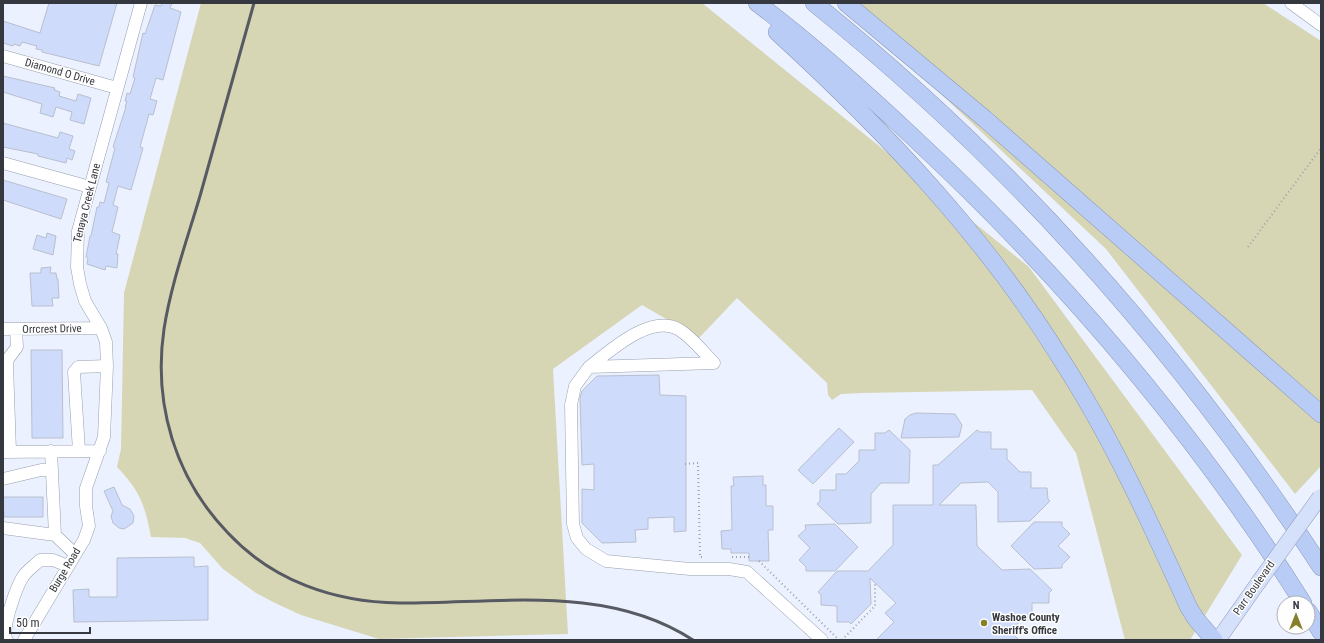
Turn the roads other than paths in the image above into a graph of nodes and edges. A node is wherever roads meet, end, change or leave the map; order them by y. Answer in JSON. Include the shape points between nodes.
{"nodes":[{"id":1,"x":141,"y":3,"type":"edge"},
{"id":2,"x":749,"y":3,"type":"edge"},
{"id":3,"x":757,"y":3,"type":"edge"},
{"id":4,"x":814,"y":3,"type":"edge"},
{"id":5,"x":846,"y":3,"type":"edge"},
{"id":6,"x":1291,"y":3,"type":"edge"},
{"id":7,"x":1321,"y":25,"type":"edge"},
{"id":8,"x":3,"y":56,"type":"edge"},
{"id":9,"x":117,"y":88,"type":"junction"},
{"id":10,"x":3,"y":163,"type":"edge"},
{"id":11,"x":90,"y":187,"type":"junction"},
{"id":12,"x":101,"y":328,"type":"junction"},
{"id":13,"x":3,"y":329,"type":"edge"},
{"id":14,"x":16,"y":329,"type":"junction"},
{"id":15,"x":107,"y":366,"type":"junction"},
{"id":16,"x":589,"y":367,"type":"junction"},
{"id":17,"x":1321,"y":414,"type":"edge"},
{"id":18,"x":51,"y":451,"type":"junction"},
{"id":19,"x":79,"y":451,"type":"junction"},
{"id":20,"x":100,"y":451,"type":"junction"},
{"id":21,"x":6,"y":452,"type":"edge"},
{"id":22,"x":52,"y":470,"type":"junction"},
{"id":23,"x":3,"y":479,"type":"edge"},
{"id":24,"x":1321,"y":497,"type":"edge"},
{"id":25,"x":88,"y":518,"type":"joint"},
{"id":26,"x":3,"y":528,"type":"edge"},
{"id":27,"x":55,"y":535,"type":"junction"},
{"id":28,"x":75,"y":554,"type":"junction"},
{"id":29,"x":68,"y":566,"type":"junction"},
{"id":30,"x":1321,"y":567,"type":"edge"},
{"id":31,"x":1298,"y":595,"type":"edge"},
{"id":32,"x":7,"y":640,"type":"edge"},
{"id":33,"x":24,"y":640,"type":"edge"},
{"id":34,"x":822,"y":640,"type":"edge"},
{"id":35,"x":1214,"y":640,"type":"edge"},
{"id":36,"x":1218,"y":640,"type":"edge"}],
"edges":[{"from":1,"to":9,"type":"street","name":"Tenaya Creek Lane"},
{"from":2,"to":35,"type":"highway","via":[[757,15],[818,70],[908,160],[947,203],[1009,284],[1061,358],[1122,463],[1189,608]]},
{"from":3,"to":31,"type":"highway","via":[[865,92],[1012,233],[1085,313],[1192,444]]},
{"from":4,"to":30,"type":"highway","via":[[858,39],[974,144],[1082,256],[1145,328],[1227,432],[1282,507]]},
{"from":5,"to":17,"type":"highway","via":[[985,119]]},
{"from":6,"to":7,"type":"street"},
{"from":8,"to":9,"type":"street","name":"Diamond O Drive"},
{"from":9,"to":11,"type":"street","name":"Tenaya Creek Lane"},
{"from":10,"to":11,"type":"street"},
{"from":11,"to":12,"type":"street","name":"Tenaya Creek Lane","via":[[78,231],[77,267],[85,301]]},
{"from":12,"to":14,"type":"street","name":"Orrcrest Drive"},
{"from":12,"to":15,"type":"street","name":"Tenaya Creek Lane","via":[[106,342]]},
{"from":13,"to":14,"type":"street","name":"Orrcrest Drive"},
{"from":14,"to":21,"type":"street","via":[[17,347],[7,364]]},
{"from":15,"to":19,"type":"street","via":[[78,367],[74,372]]},
{"from":15,"to":20,"type":"street","name":"Tenaya Creek Lane","via":[[104,437]]},
{"from":16,"to":16,"type":"street","via":[[615,366],[714,362],[677,329],[664,326],[651,327],[626,339]]},
{"from":16,"to":34,"type":"street","via":[[575,386],[571,405],[573,524],[577,538],[586,549],[606,561],[747,572]]},
{"from":18,"to":19,"type":"street"},
{"from":18,"to":21,"type":"street"},
{"from":18,"to":22,"type":"street"},
{"from":19,"to":20,"type":"street"},
{"from":20,"to":25,"type":"street","name":"Tenaya Creek Lane","via":[[86,488]]},
{"from":22,"to":23,"type":"street"},
{"from":22,"to":27,"type":"street"},
{"from":24,"to":36,"type":"main road","name":"Parr Boulevard","bridge":true},
{"from":25,"to":28,"type":"street","name":"Burge Road","via":[[84,540]]},
{"from":26,"to":27,"type":"street"},
{"from":27,"to":28,"type":"street"},
{"from":28,"to":29,"type":"street","name":"Burge Road"},
{"from":29,"to":32,"type":"street","via":[[53,560],[40,560],[24,575],[14,594],[5,634]]},
{"from":29,"to":33,"type":"street","name":"Burge Road"}]}
